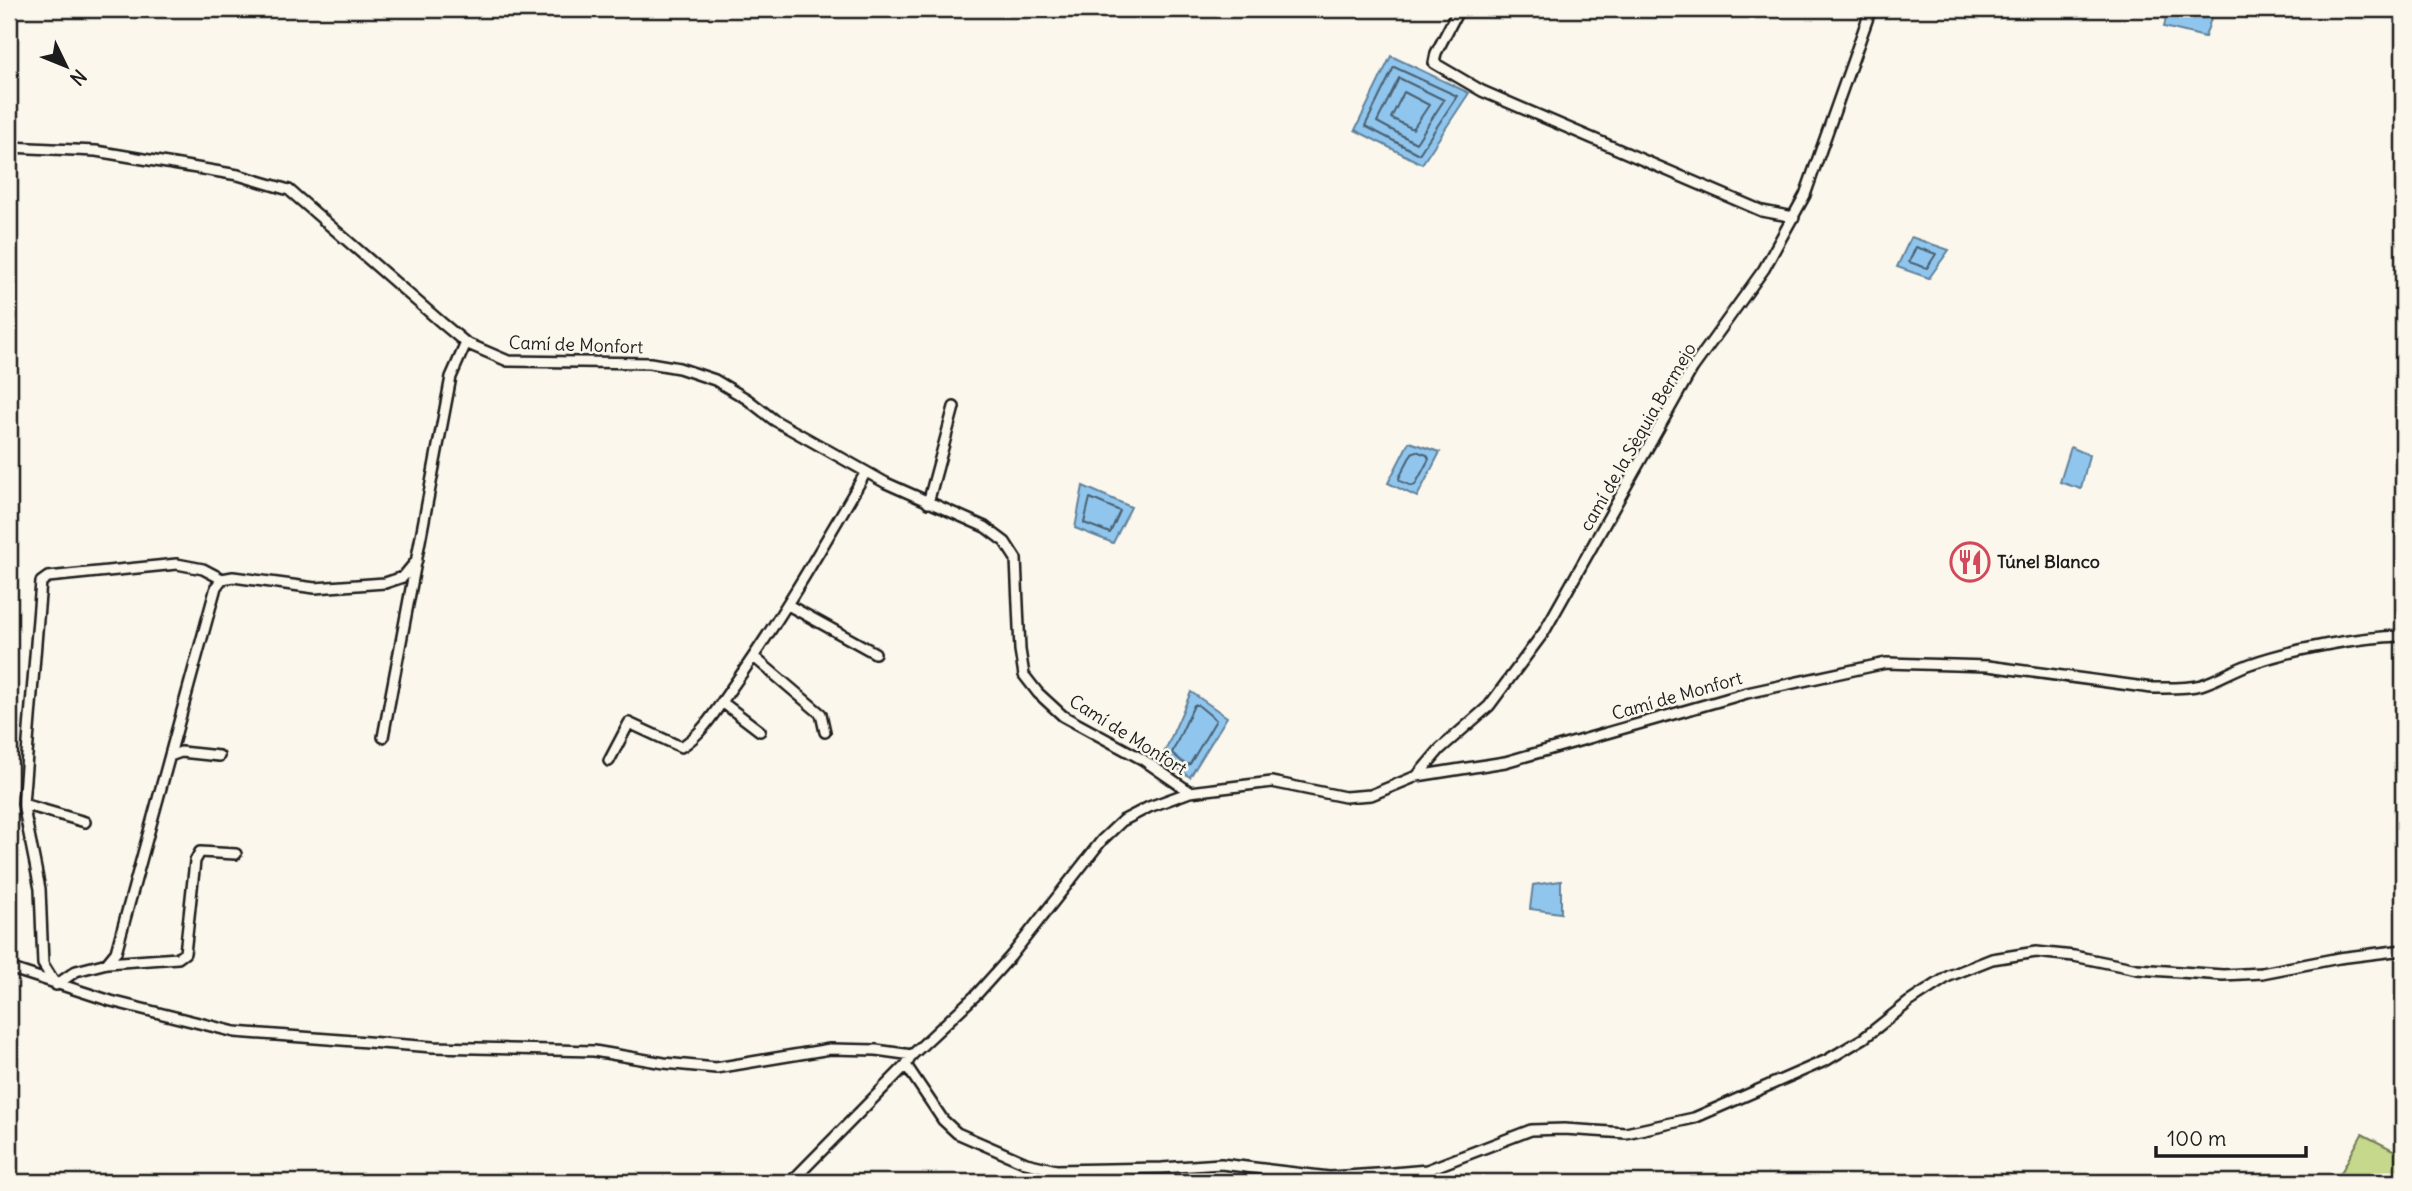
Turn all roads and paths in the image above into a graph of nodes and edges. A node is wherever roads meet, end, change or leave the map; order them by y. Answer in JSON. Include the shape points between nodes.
{"nodes":[{"id":1,"x":1459,"y":9,"type":"edge"},
{"id":2,"x":1871,"y":9,"type":"edge"},
{"id":3,"x":9,"y":147,"type":"edge"},
{"id":4,"x":1794,"y":217,"type":"junction"},
{"id":5,"x":466,"y":342,"type":"junction"},
{"id":6,"x":954,"y":407,"type":"dead end"},
{"id":7,"x":866,"y":472,"type":"junction"},
{"id":8,"x":928,"y":503,"type":"junction"},
{"id":9,"x":417,"y":560,"type":"junction"},
{"id":10,"x":222,"y":579,"type":"junction"},
{"id":11,"x":788,"y":605,"type":"junction"},
{"id":12,"x":2403,"y":636,"type":"edge"},
{"id":13,"x":875,"y":653,"type":"dead end"},
{"id":14,"x":754,"y":657,"type":"junction"},
{"id":15,"x":722,"y":702,"type":"junction"},
{"id":16,"x":760,"y":731,"type":"dead end"},
{"id":17,"x":825,"y":732,"type":"dead end"},
{"id":18,"x":383,"y":737,"type":"dead end"},
{"id":19,"x":170,"y":756,"type":"junction"},
{"id":20,"x":219,"y":756,"type":"dead end"},
{"id":21,"x":609,"y":761,"type":"dead end"},
{"id":22,"x":1418,"y":776,"type":"junction"},
{"id":23,"x":1190,"y":792,"type":"junction"},
{"id":24,"x":23,"y":804,"type":"junction"},
{"id":25,"x":85,"y":822,"type":"dead end"},
{"id":26,"x":236,"y":854,"type":"dead end"},
{"id":27,"x":2403,"y":950,"type":"edge"},
{"id":28,"x":107,"y":963,"type":"junction"},
{"id":29,"x":9,"y":968,"type":"edge"},
{"id":30,"x":56,"y":985,"type":"junction"},
{"id":31,"x":912,"y":1055,"type":"junction"},
{"id":32,"x":906,"y":1065,"type":"junction"},
{"id":33,"x":1427,"y":1170,"type":"junction"},
{"id":34,"x":791,"y":1182,"type":"edge"},
{"id":35,"x":1427,"y":1182,"type":"edge"}],
"edges":[{"from":1,"to":4,"type":"street","via":[[1434,63],[1482,91],[1698,184],[1762,211]]},
{"from":2,"to":4,"type":"street","name":"camí de la Sèquia Bermejo"},
{"from":3,"to":5,"type":"street","name":"Camí de Monfort","via":[[96,151],[238,174],[289,190]]},
{"from":4,"to":22,"type":"street","name":"camí de la Sèquia Bermejo","via":[[1764,269],[1692,369],[1544,632],[1489,706],[1440,749]]},
{"from":5,"to":7,"type":"street","name":"Camí de Monfort","via":[[508,361],[620,361],[679,368],[715,380]]},
{"from":5,"to":9,"type":"street","via":[[451,377]]},
{"from":6,"to":8,"type":"street"},
{"from":7,"to":8,"type":"street","name":"Camí de Monfort"},
{"from":7,"to":11,"type":"street"},
{"from":8,"to":23,"type":"street","name":"Camí de Monfort","via":[[985,527],[1005,542],[1016,559],[1024,675],[1038,693],[1063,716],[1142,759]]},
{"from":9,"to":10,"type":"street","via":[[403,577],[385,583],[316,588]]},
{"from":9,"to":18,"type":"street"},
{"from":10,"to":19,"type":"street","via":[[216,587]]},
{"from":10,"to":24,"type":"street","via":[[177,564],[48,577],[41,582]]},
{"from":11,"to":13,"type":"street"},
{"from":11,"to":14,"type":"street"},
{"from":12,"to":22,"type":"street","name":"Camí de Monfort","via":[[2271,657],[2202,685],[2179,688],[1988,666],[1886,663],[1734,696],[1504,762]]},
{"from":14,"to":15,"type":"street"},
{"from":14,"to":17,"type":"street","via":[[821,713]]},
{"from":15,"to":16,"type":"street"},
{"from":15,"to":21,"type":"street","via":[[681,747],[629,723]]},
{"from":19,"to":20,"type":"street","via":[[181,752]]},
{"from":19,"to":28,"type":"street","via":[[116,952]]},
{"from":22,"to":23,"type":"street","name":"Camí de Monfort","via":[[1371,794],[1345,797],[1272,782]]},
{"from":23,"to":31,"type":"street","via":[[1122,821],[977,994]]},
{"from":24,"to":25,"type":"street"},
{"from":24,"to":30,"type":"street","via":[[40,889],[43,964]]},
{"from":26,"to":28,"type":"street","via":[[200,852],[195,861],[185,953],[178,958]]},
{"from":27,"to":33,"type":"street","via":[[2223,975],[2137,969],[2036,952],[1992,958],[1949,976],[1827,1060],[1694,1118],[1626,1133],[1531,1130]]},
{"from":28,"to":30,"type":"street","via":[[76,971]]},
{"from":29,"to":30,"type":"street"},
{"from":30,"to":31,"type":"street","via":[[187,1021],[265,1035],[433,1047],[594,1051],[716,1068],[830,1049]]},
{"from":31,"to":32,"type":"street"},
{"from":32,"to":33,"type":"street","via":[[943,1121],[957,1133],[1026,1163],[1056,1170],[1221,1164],[1329,1177]]},
{"from":32,"to":34,"type":"street"},
{"from":33,"to":35,"type":"street"}]}
